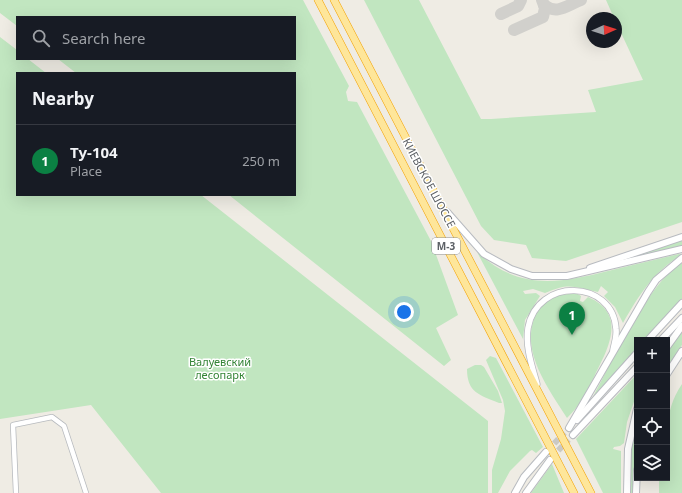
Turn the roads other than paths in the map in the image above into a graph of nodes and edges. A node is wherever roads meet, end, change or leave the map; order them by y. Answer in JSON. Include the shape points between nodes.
{"nodes":[{"id":1,"x":318,"y":0,"type":"edge"},
{"id":2,"x":334,"y":0,"type":"edge"},
{"id":3,"x":439,"y":202,"type":"junction"},
{"id":4,"x":682,"y":237,"type":"edge"},
{"id":5,"x":682,"y":249,"type":"edge"},
{"id":6,"x":682,"y":258,"type":"edge"},
{"id":7,"x":568,"y":276,"type":"junction"},
{"id":8,"x":682,"y":303,"type":"edge"},
{"id":9,"x":682,"y":318,"type":"edge"},
{"id":10,"x":682,"y":326,"type":"edge"},
{"id":11,"x":651,"y":337,"type":"edge"},
{"id":12,"x":664,"y":337,"type":"edge"},
{"id":13,"x":670,"y":343,"type":"edge"},
{"id":14,"x":682,"y":351,"type":"edge"},
{"id":15,"x":612,"y":354,"type":"junction"},
{"id":16,"x":634,"y":356,"type":"edge"},
{"id":17,"x":634,"y":370,"type":"edge"},
{"id":18,"x":668,"y":373,"type":"edge"},
{"id":19,"x":538,"y":390,"type":"junction"},
{"id":20,"x":634,"y":422,"type":"edge"},
{"id":21,"x":573,"y":435,"type":"tunnel mouth"},
{"id":22,"x":546,"y":452,"type":"tunnel mouth"},
{"id":23,"x":550,"y":460,"type":"tunnel mouth"},
{"id":24,"x":637,"y":481,"type":"edge"},
{"id":25,"x":16,"y":493,"type":"edge"},
{"id":26,"x":86,"y":493,"type":"edge"},
{"id":27,"x":515,"y":493,"type":"edge"},
{"id":28,"x":526,"y":493,"type":"edge"},
{"id":29,"x":574,"y":493,"type":"edge"},
{"id":30,"x":591,"y":493,"type":"edge"},
{"id":31,"x":627,"y":493,"type":"edge"},
{"id":32,"x":636,"y":493,"type":"edge"}],
"edges":[{"from":1,"to":29,"type":"highway","name":"КИЕВСКОЕ ШОССЕ","number":"М-3"},
{"from":2,"to":3,"type":"highway","name":"КИЕВСКОЕ ШОССЕ","number":"М-3"},
{"from":3,"to":7,"type":"main road","via":[[478,248],[497,262],[532,276]]},
{"from":3,"to":19,"type":"highway","name":"КИЕВСКОЕ ШОССЕ","number":"М-3"},
{"from":4,"to":7,"type":"main road"},
{"from":5,"to":7,"type":"main road"},
{"from":6,"to":15,"type":"main road","via":[[656,280]]},
{"from":8,"to":11,"type":"main road"},
{"from":9,"to":12,"type":"main road"},
{"from":10,"to":13,"type":"main road"},
{"from":14,"to":18,"type":"main road"},
{"from":15,"to":16,"type":"main road","via":[[570,428]]},
{"from":15,"to":19,"type":"street","via":[[616,325],[603,302],[593,295],[580,291],[553,294],[536,308],[528,327],[528,348]]},
{"from":17,"to":21,"type":"main road"},
{"from":19,"to":30,"type":"highway","name":"КИЕВСКОЕ ШОССЕ","number":"М-3"},
{"from":20,"to":31,"type":"main road","via":[[628,449]]},
{"from":22,"to":27,"type":"main road","via":[[524,477]]},
{"from":23,"to":28,"type":"main road"},
{"from":24,"to":32,"type":"main road"},
{"from":25,"to":26,"type":"street","via":[[13,425],[52,417],[64,426]]}]}
